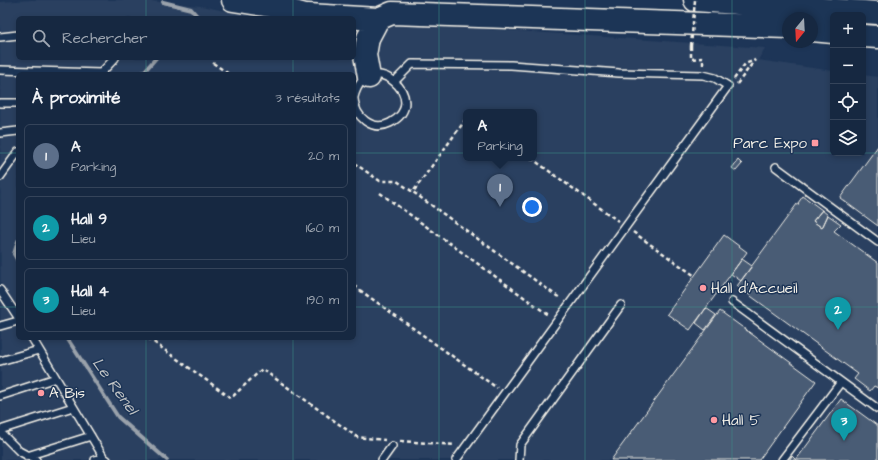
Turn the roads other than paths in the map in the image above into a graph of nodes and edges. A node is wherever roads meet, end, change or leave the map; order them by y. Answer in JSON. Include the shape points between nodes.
{"nodes":[{"id":1,"x":233,"y":0,"type":"edge"},
{"id":2,"x":420,"y":0,"type":"edge"},
{"id":3,"x":695,"y":0,"type":"edge"},
{"id":4,"x":878,"y":10,"type":"edge"},
{"id":5,"x":878,"y":13,"type":"edge"},
{"id":6,"x":312,"y":16,"type":"edge"},
{"id":7,"x":356,"y":18,"type":"edge"},
{"id":8,"x":818,"y":18,"type":"edge"},
{"id":9,"x":378,"y":19,"type":"junction"},
{"id":10,"x":818,"y":19,"type":"edge"},
{"id":11,"x":782,"y":22,"type":"edge"},
{"id":12,"x":782,"y":22,"type":"edge"},
{"id":13,"x":782,"y":22,"type":"edge"},
{"id":14,"x":818,"y":30,"type":"edge"},
{"id":15,"x":830,"y":31,"type":"edge"},
{"id":16,"x":866,"y":32,"type":"edge"},
{"id":17,"x":878,"y":34,"type":"edge"},
{"id":18,"x":16,"y":35,"type":"edge"},
{"id":19,"x":866,"y":36,"type":"edge"},
{"id":20,"x":0,"y":37,"type":"edge"},
{"id":21,"x":878,"y":37,"type":"edge"},
{"id":22,"x":113,"y":60,"type":"edge"},
{"id":23,"x":355,"y":60,"type":"edge"},
{"id":24,"x":0,"y":70,"type":"edge"},
{"id":25,"x":50,"y":72,"type":"edge"},
{"id":26,"x":103,"y":72,"type":"edge"},
{"id":27,"x":395,"y":81,"type":"junction"},
{"id":28,"x":360,"y":88,"type":"edge"},
{"id":29,"x":0,"y":103,"type":"edge"},
{"id":30,"x":16,"y":103,"type":"edge"},
{"id":31,"x":16,"y":131,"type":"edge"},
{"id":32,"x":0,"y":133,"type":"edge"},
{"id":33,"x":16,"y":154,"type":"edge"},
{"id":34,"x":776,"y":167,"type":"dead end"},
{"id":35,"x":4,"y":168,"type":"edge"},
{"id":36,"x":0,"y":177,"type":"edge"},
{"id":37,"x":878,"y":242,"type":"edge"},
{"id":38,"x":1,"y":292,"type":"edge"},
{"id":39,"x":732,"y":302,"type":"dead end"},
{"id":40,"x":621,"y":305,"type":"dead end"},
{"id":41,"x":16,"y":314,"type":"edge"},
{"id":42,"x":16,"y":322,"type":"edge"},
{"id":43,"x":0,"y":326,"type":"edge"},
{"id":44,"x":33,"y":340,"type":"edge"},
{"id":45,"x":39,"y":350,"type":"junction"},
{"id":46,"x":0,"y":361,"type":"edge"},
{"id":47,"x":56,"y":378,"type":"junction"},
{"id":48,"x":841,"y":382,"type":"junction"},
{"id":49,"x":0,"y":396,"type":"edge"},
{"id":50,"x":73,"y":407,"type":"junction"},
{"id":51,"x":878,"y":409,"type":"edge"},
{"id":52,"x":0,"y":431,"type":"edge"},
{"id":53,"x":91,"y":436,"type":"junction"},
{"id":54,"x":391,"y":442,"type":"road end"},
{"id":55,"x":27,"y":456,"type":"junction"},
{"id":56,"x":105,"y":459,"type":"edge"},
{"id":57,"x":36,"y":460,"type":"edge"},
{"id":58,"x":96,"y":460,"type":"edge"},
{"id":59,"x":382,"y":460,"type":"edge"},
{"id":60,"x":456,"y":460,"type":"edge"},
{"id":61,"x":519,"y":460,"type":"edge"},
{"id":62,"x":782,"y":460,"type":"edge"}],
"edges":[{"from":1,"to":6,"type":"highway","via":[[270,5]]},
{"from":2,"to":11,"type":"highway"},
{"from":3,"to":12,"type":"highway"},
{"from":4,"to":8,"type":"highway"},
{"from":5,"to":10,"type":"highway"},
{"from":7,"to":9,"type":"highway"},
{"from":9,"to":13,"type":"highway","via":[[392,13]]},
{"from":9,"to":28,"type":"highway","via":[[368,38]]},
{"from":14,"to":15,"type":"highway"},
{"from":16,"to":17,"type":"highway"},
{"from":18,"to":20,"type":"lane"},
{"from":19,"to":21,"type":"highway"},
{"from":22,"to":26,"type":"lane"},
{"from":23,"to":28,"type":"highway"},
{"from":24,"to":25,"type":"lane"},
{"from":27,"to":28,"type":"lane","via":[[383,75]]},
{"from":27,"to":28,"type":"lane","via":[[404,94],[404,101],[399,115],[387,124],[373,125],[366,122],[356,111]]},
{"from":27,"to":60,"type":"lane","via":[[412,64],[473,64],[702,75],[715,78],[731,88]]},
{"from":29,"to":30,"type":"lane"},
{"from":31,"to":32,"type":"lane"},
{"from":33,"to":35,"type":"lane"},
{"from":34,"to":37,"type":"lane"},
{"from":35,"to":36,"type":"lane"},
{"from":38,"to":41,"type":"lane"},
{"from":39,"to":48,"type":"lane"},
{"from":40,"to":61,"type":"lane","via":[[520,444]]},
{"from":42,"to":43,"type":"lane"},
{"from":44,"to":45,"type":"lane"},
{"from":45,"to":46,"type":"lane"},
{"from":45,"to":47,"type":"lane"},
{"from":47,"to":49,"type":"lane"},
{"from":47,"to":50,"type":"lane"},
{"from":48,"to":51,"type":"lane"},
{"from":48,"to":62,"type":"lane"},
{"from":50,"to":52,"type":"lane"},
{"from":50,"to":53,"type":"lane"},
{"from":52,"to":55,"type":"lane"},
{"from":53,"to":55,"type":"lane"},
{"from":53,"to":56,"type":"lane"},
{"from":54,"to":59,"type":"lane"},
{"from":55,"to":57,"type":"lane"},
{"from":56,"to":58,"type":"lane"}]}
